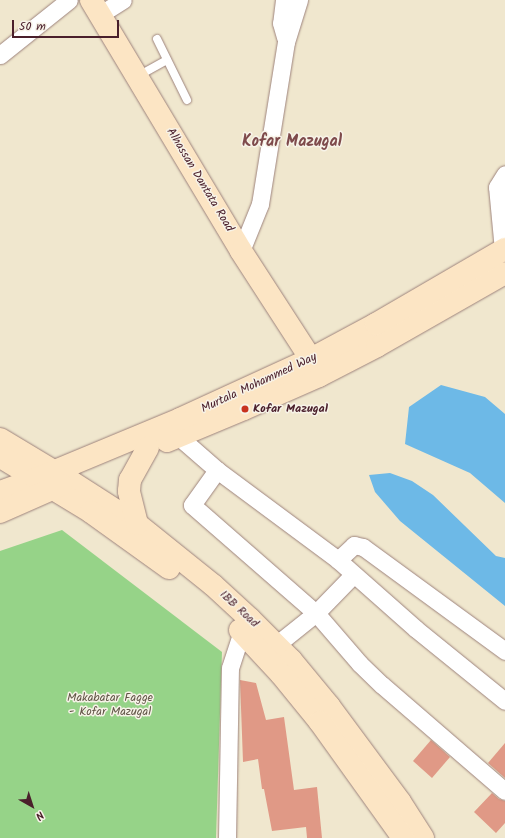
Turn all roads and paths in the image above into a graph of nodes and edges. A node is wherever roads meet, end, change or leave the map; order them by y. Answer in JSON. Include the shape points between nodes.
{"nodes":[{"id":1,"x":69,"y":0,"type":"edge"},
{"id":2,"x":122,"y":0,"type":"edge"},
{"id":3,"x":284,"y":0,"type":"edge"},
{"id":4,"x":299,"y":0,"type":"edge"},
{"id":5,"x":95,"y":7,"type":"edge"},
{"id":6,"x":157,"y":39,"type":"dead end"},
{"id":7,"x":286,"y":42,"type":"junction"},
{"id":8,"x":0,"y":55,"type":"edge"},
{"id":9,"x":167,"y":60,"type":"junction"},
{"id":10,"x":137,"y":76,"type":"junction"},
{"id":11,"x":187,"y":100,"type":"dead end"},
{"id":12,"x":502,"y":181,"type":"edge"},
{"id":13,"x":504,"y":249,"type":"edge"},
{"id":14,"x":241,"y":251,"type":"junction"},
{"id":15,"x":505,"y":273,"type":"edge"},
{"id":16,"x":315,"y":368,"type":"junction"},
{"id":17,"x":178,"y":436,"type":"junction"},
{"id":18,"x":0,"y":439,"type":"edge"},
{"id":19,"x":148,"y":448,"type":"junction"},
{"id":20,"x":0,"y":456,"type":"edge"},
{"id":21,"x":217,"y":470,"type":"junction"},
{"id":22,"x":53,"y":480,"type":"junction"},
{"id":23,"x":0,"y":492,"type":"edge"},
{"id":24,"x":0,"y":512,"type":"edge"},
{"id":25,"x":137,"y":524,"type":"junction"},
{"id":26,"x":338,"y":560,"type":"junction"},
{"id":27,"x":353,"y":575,"type":"junction"},
{"id":28,"x":316,"y":613,"type":"junction"},
{"id":29,"x":242,"y":631,"type":"junction"},
{"id":30,"x":276,"y":645,"type":"junction"},
{"id":31,"x":505,"y":652,"type":"edge"},
{"id":32,"x":505,"y":701,"type":"edge"},
{"id":33,"x":505,"y":790,"type":"edge"},
{"id":34,"x":228,"y":838,"type":"edge"},
{"id":35,"x":403,"y":838,"type":"edge"},
{"id":36,"x":423,"y":838,"type":"edge"}],
"edges":[{"from":1,"to":8,"type":"street"},
{"from":2,"to":5,"type":"street"},
{"from":3,"to":7,"type":"street","via":[[281,23]]},
{"from":4,"to":7,"type":"street"},
{"from":5,"to":10,"type":"main road","name":"Alhassan Dantata Road"},
{"from":6,"to":9,"type":"lane"},
{"from":7,"to":14,"type":"street","via":[[260,204]]},
{"from":9,"to":10,"type":"lane"},
{"from":9,"to":11,"type":"lane"},
{"from":10,"to":14,"type":"main road","name":"Alhassan Dantata Road"},
{"from":12,"to":13,"type":"street"},
{"from":13,"to":16,"type":"main road","name":"Murtala Mohammed Way","via":[[376,324]]},
{"from":14,"to":16,"type":"main road","name":"Alhassan Dantata Road"},
{"from":15,"to":16,"type":"main road","name":"Murtala Mohammed Way","via":[[384,342]]},
{"from":16,"to":17,"type":"main road","name":"Murtala Mohammed Way"},
{"from":16,"to":22,"type":"main road","name":"Murtala Mohammed Way","via":[[180,419]]},
{"from":17,"to":19,"type":"main road","name":"Murtala Mohammed Way"},
{"from":17,"to":21,"type":"street"},
{"from":18,"to":22,"type":"main road","name":"IBB Road"},
{"from":19,"to":22,"type":"main road","name":"Murtala Mohammed Way"},
{"from":19,"to":25,"type":"main road","via":[[130,480],[129,491]]},
{"from":20,"to":22,"type":"main road","name":"IBB Road"},
{"from":21,"to":26,"type":"street"},
{"from":21,"to":28,"type":"street","via":[[192,505]]},
{"from":22,"to":23,"type":"main road","name":"Murtala Mohammed Way"},
{"from":22,"to":24,"type":"main road","name":"Murtala Mohammed Way"},
{"from":22,"to":25,"type":"main road","name":"IBB Road"},
{"from":22,"to":29,"type":"main road","name":"IBB Road","via":[[91,512],[201,593]]},
{"from":25,"to":30,"type":"main road","name":"IBB Road","via":[[213,585]]},
{"from":26,"to":27,"type":"street"},
{"from":26,"to":31,"type":"street","via":[[354,545],[363,547]]},
{"from":27,"to":28,"type":"street"},
{"from":27,"to":32,"type":"street"},
{"from":28,"to":30,"type":"street"},
{"from":28,"to":33,"type":"street","via":[[360,664],[382,685]]},
{"from":29,"to":34,"type":"street","via":[[230,668]]},
{"from":29,"to":35,"type":"main road","name":"IBB Road","via":[[320,722]]},
{"from":30,"to":36,"type":"main road","name":"IBB Road","via":[[329,706],[400,802]]}]}
